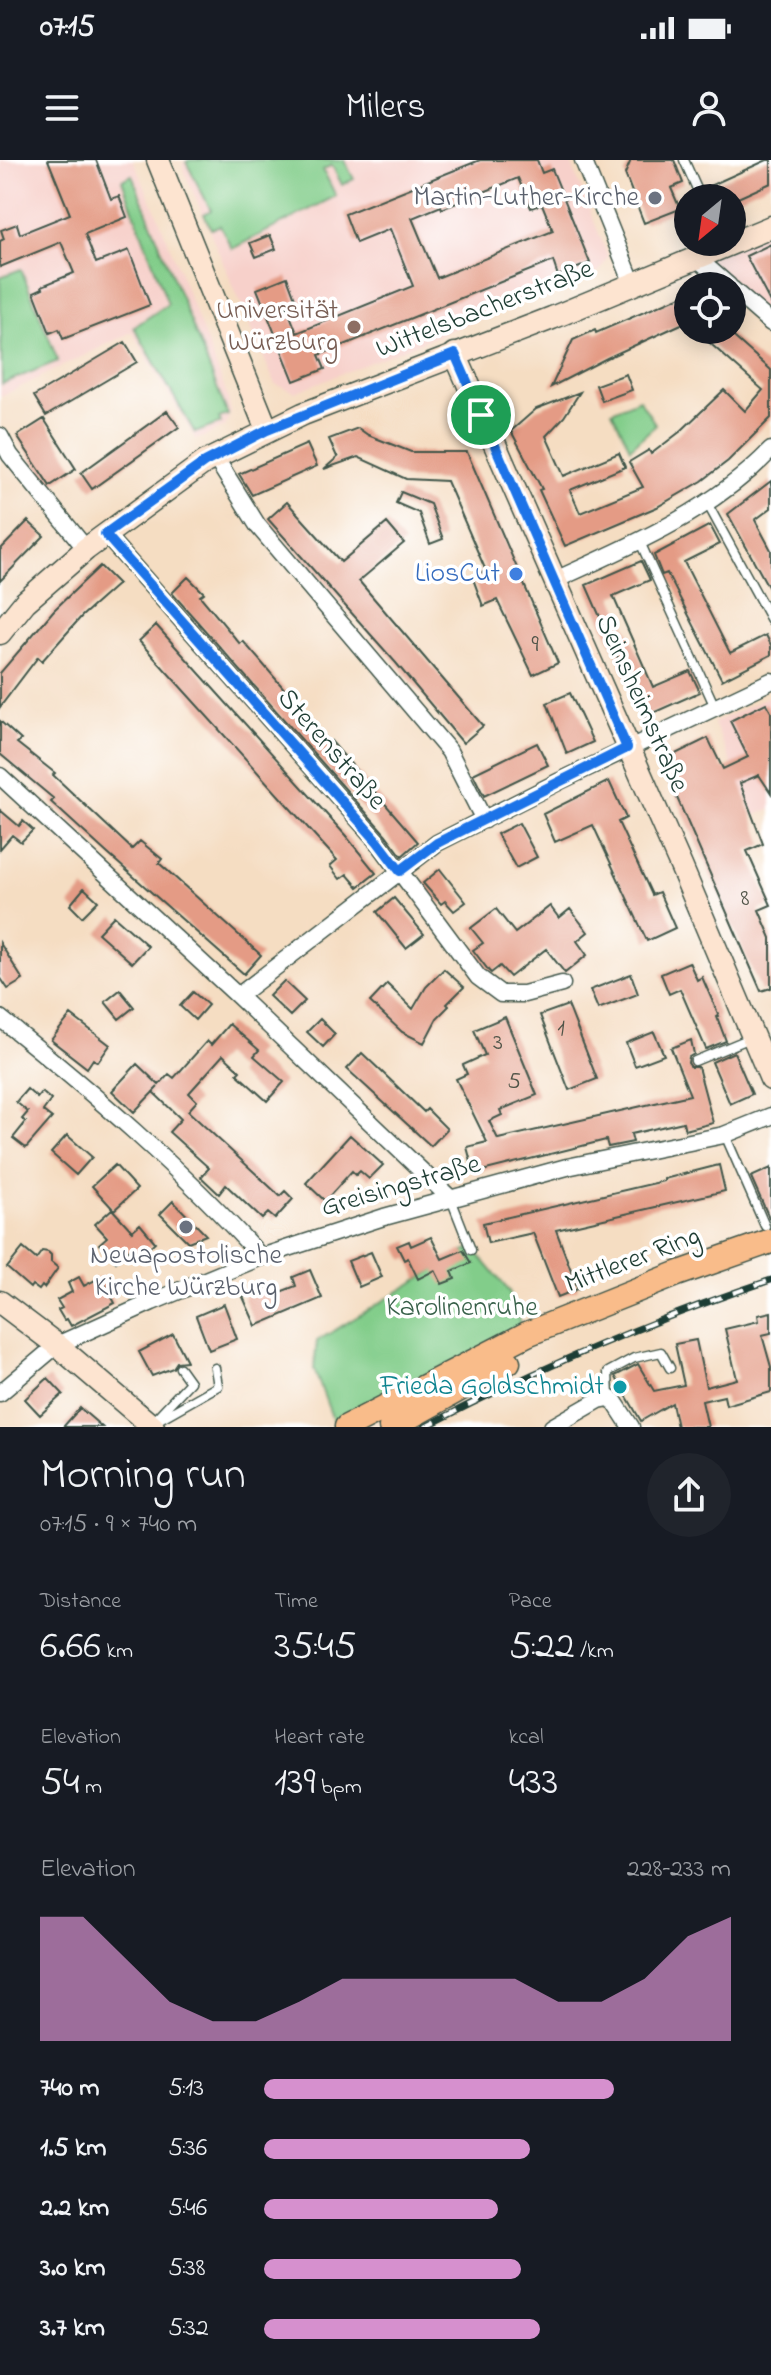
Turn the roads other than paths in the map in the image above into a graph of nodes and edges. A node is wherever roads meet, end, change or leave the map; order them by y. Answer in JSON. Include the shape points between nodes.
{"nodes":[{"id":1,"x":158,"y":160,"type":"edge"},
{"id":2,"x":583,"y":160,"type":"edge"},
{"id":3,"x":684,"y":160,"type":"edge"},
{"id":4,"x":695,"y":184,"type":"edge"},
{"id":5,"x":771,"y":227,"type":"edge"},
{"id":6,"x":746,"y":236,"type":"edge"},
{"id":7,"x":703,"y":256,"type":"edge"},
{"id":8,"x":698,"y":259,"type":"junction"},
{"id":9,"x":713,"y":272,"type":"edge"},
{"id":10,"x":633,"y":284,"type":"junction"},
{"id":11,"x":746,"y":301,"type":"edge"},
{"id":12,"x":771,"y":323,"type":"edge"},
{"id":13,"x":455,"y":354,"type":"junction"},
{"id":14,"x":267,"y":430,"type":"junction"},
{"id":15,"x":0,"y":436,"type":"edge"},
{"id":16,"x":771,"y":450,"type":"edge"},
{"id":17,"x":215,"y":457,"type":"junction"},
{"id":18,"x":5,"y":458,"type":"edge"},
{"id":19,"x":706,"y":503,"type":"junction"},
{"id":20,"x":105,"y":534,"type":"junction"},
{"id":21,"x":640,"y":542,"type":"junction"},
{"id":22,"x":86,"y":549,"type":"junction"},
{"id":23,"x":553,"y":581,"type":"junction"},
{"id":24,"x":771,"y":620,"type":"edge"},
{"id":25,"x":0,"y":633,"type":"edge"},
{"id":26,"x":771,"y":681,"type":"edge"},
{"id":27,"x":715,"y":707,"type":"junction"},
{"id":28,"x":627,"y":748,"type":"junction"},
{"id":29,"x":0,"y":776,"type":"edge"},
{"id":30,"x":484,"y":820,"type":"junction"},
{"id":31,"x":400,"y":871,"type":"junction"},
{"id":32,"x":562,"y":984,"type":"dead end"},
{"id":33,"x":238,"y":996,"type":"junction"},
{"id":34,"x":0,"y":1018,"type":"edge"},
{"id":35,"x":761,"y":1042,"type":"edge"},
{"id":36,"x":695,"y":1061,"type":"dead end"},
{"id":37,"x":771,"y":1079,"type":"edge"},
{"id":38,"x":771,"y":1116,"type":"edge"},
{"id":39,"x":724,"y":1135,"type":"junction"},
{"id":40,"x":451,"y":1199,"type":"junction"},
{"id":41,"x":768,"y":1234,"type":"edge"},
{"id":42,"x":471,"y":1250,"type":"dead end"},
{"id":43,"x":261,"y":1257,"type":"junction"},
{"id":44,"x":771,"y":1257,"type":"edge"},
{"id":45,"x":0,"y":1302,"type":"edge"},
{"id":46,"x":57,"y":1345,"type":"junction"},
{"id":47,"x":180,"y":1368,"type":"dead end"},
{"id":48,"x":215,"y":1368,"type":"dead end"},
{"id":49,"x":670,"y":1368,"type":"dead end"},
{"id":50,"x":0,"y":1393,"type":"edge"},
{"id":51,"x":609,"y":1398,"type":"junction"},
{"id":52,"x":152,"y":1426,"type":"edge"},
{"id":53,"x":347,"y":1427,"type":"edge"},
{"id":54,"x":391,"y":1427,"type":"edge"},
{"id":55,"x":552,"y":1427,"type":"edge"},
{"id":56,"x":631,"y":1427,"type":"edge"}],
"edges":[{"from":1,"to":14,"type":"street"},
{"from":2,"to":10,"type":"street"},
{"from":3,"to":4,"type":"lane"},
{"from":5,"to":6,"type":"street","name":"Wittelsbacherstraße"},
{"from":7,"to":8,"type":"street","name":"Wittelsbacherstraße"},
{"from":8,"to":9,"type":"street"},
{"from":8,"to":10,"type":"street","name":"Wittelsbacherstraße"},
{"from":10,"to":13,"type":"street","name":"Wittelsbacherstraße"},
{"from":11,"to":12,"type":"street"},
{"from":13,"to":14,"type":"street","name":"Wittelsbacherstraße"},
{"from":13,"to":23,"type":"street","name":"Seinsheimstraße"},
{"from":14,"to":17,"type":"street","name":"Wittelsbacherstraße"},
{"from":15,"to":18,"type":"street"},
{"from":16,"to":19,"type":"street","via":[[747,475]]},
{"from":17,"to":20,"type":"street","name":"Wittelsbacherstraße"},
{"from":17,"to":30,"type":"street","via":[[258,526],[449,751]]},
{"from":18,"to":22,"type":"street"},
{"from":19,"to":21,"type":"street"},
{"from":19,"to":24,"type":"lane"},
{"from":20,"to":22,"type":"street","name":"Wittelsbacherstraße"},
{"from":20,"to":31,"type":"street","name":"Sterenstraße"},
{"from":21,"to":23,"type":"street"},
{"from":21,"to":27,"type":"lane"},
{"from":22,"to":25,"type":"street","name":"Wittelsbacherstraße","via":[[25,602]]},
{"from":23,"to":28,"type":"street","name":"Seinsheimstraße"},
{"from":26,"to":27,"type":"street"},
{"from":27,"to":28,"type":"street"},
{"from":28,"to":30,"type":"street"},
{"from":28,"to":35,"type":"street","name":"Seinsheimstraße"},
{"from":29,"to":33,"type":"street"},
{"from":30,"to":31,"type":"street","via":[[437,843]]},
{"from":31,"to":32,"type":"street","name":"Sterenstraße","via":[[478,977],[501,994]]},
{"from":31,"to":33,"type":"street"},
{"from":33,"to":40,"type":"street"},
{"from":34,"to":43,"type":"street","via":[[135,1131]]},
{"from":35,"to":36,"type":"lane"},
{"from":35,"to":37,"type":"street","name":"Seinsheimstraße"},
{"from":38,"to":39,"type":"street","name":"Greisingstraße"},
{"from":39,"to":40,"type":"street","name":"Greisingstraße","via":[[567,1167]]},
{"from":39,"to":41,"type":"lane"},
{"from":40,"to":42,"type":"lane"},
{"from":40,"to":43,"type":"street","name":"Greisingstraße"},
{"from":41,"to":53,"type":"main road","name":"Mittlerer Ring","via":[[527,1334]]},
{"from":43,"to":46,"type":"street","name":"Greisingstraße"},
{"from":44,"to":54,"type":"main road","name":"Mittlerer Ring","via":[[532,1349]]},
{"from":45,"to":46,"type":"street"},
{"from":46,"to":50,"type":"street","name":"Greisingstraße"},
{"from":46,"to":52,"type":"street"},
{"from":47,"to":52,"type":"lane","via":[[190,1382]]},
{"from":48,"to":52,"type":"lane","via":[[218,1386]]},
{"from":49,"to":51,"type":"lane","via":[[661,1352],[634,1358],[608,1372]]},
{"from":51,"to":55,"type":"street"},
{"from":51,"to":56,"type":"street"}]}
